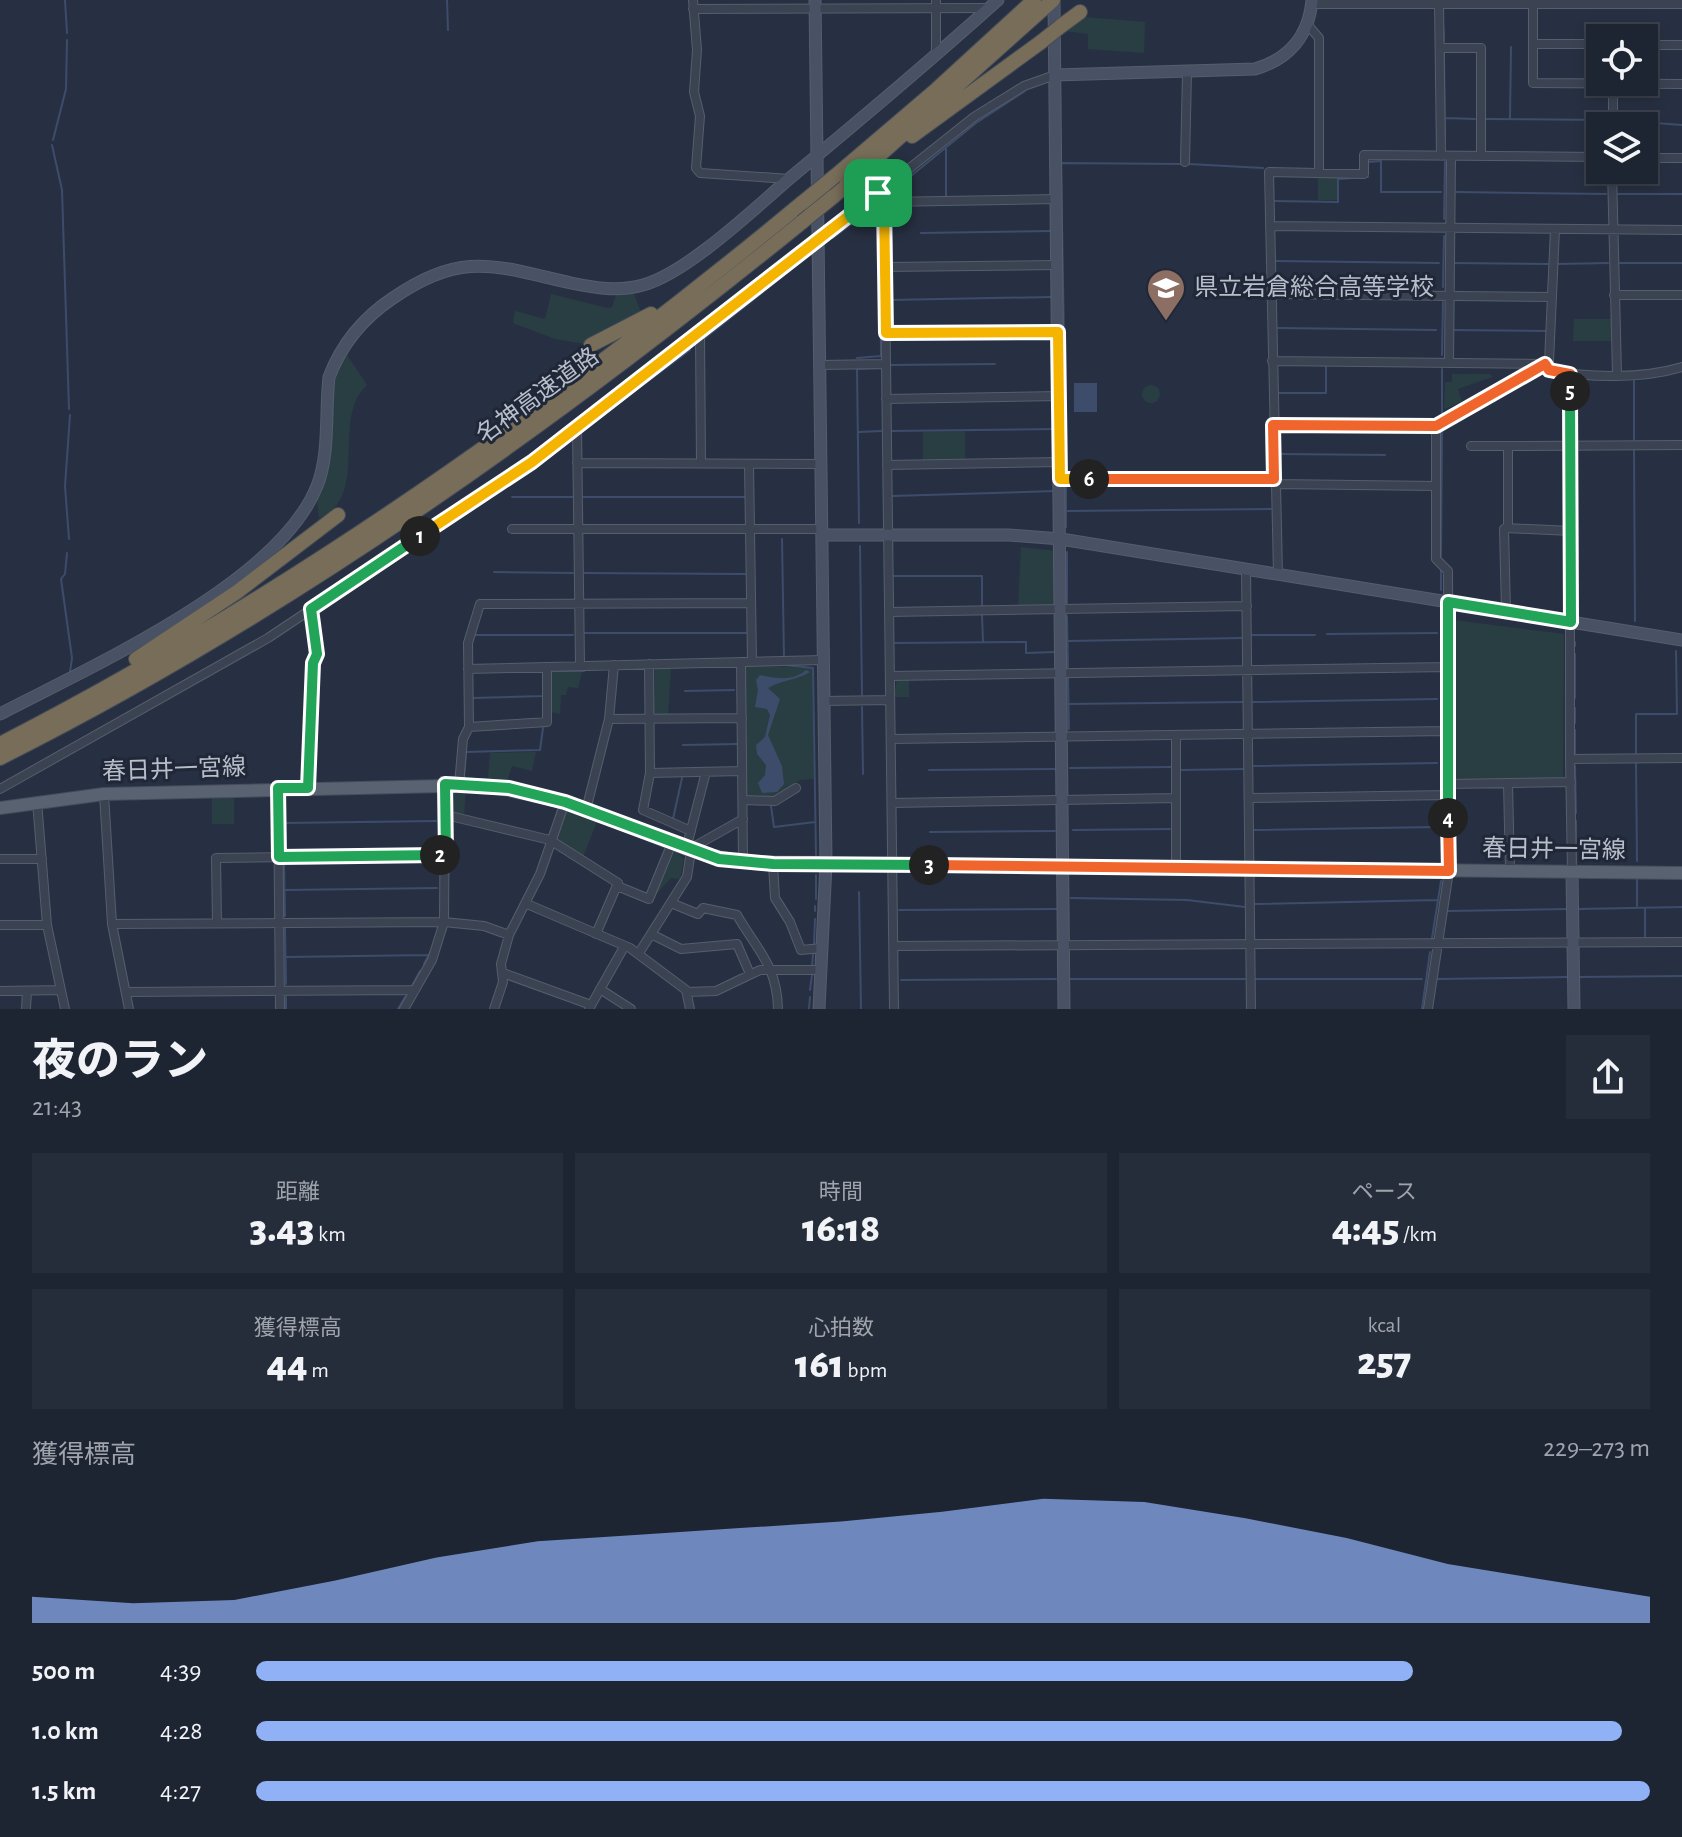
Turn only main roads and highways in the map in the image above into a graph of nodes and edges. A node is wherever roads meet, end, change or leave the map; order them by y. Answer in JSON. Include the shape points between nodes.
{"nodes":[{"id":1,"x":1054,"y":0,"type":"edge"},
{"id":2,"x":1031,"y":2,"type":"edge"},
{"id":3,"x":1080,"y":12,"type":"dead end"},
{"id":4,"x":893,"y":143,"type":"junction"},
{"id":5,"x":710,"y":278,"type":"junction"},
{"id":6,"x":591,"y":345,"type":"dead end"},
{"id":7,"x":338,"y":515,"type":"dead end"},
{"id":8,"x":36,"y":725,"type":"junction"},
{"id":9,"x":0,"y":744,"type":"edge"},
{"id":10,"x":0,"y":758,"type":"edge"},
{"id":11,"x":0,"y":808,"type":"edge"},
{"id":12,"x":1682,"y":873,"type":"edge"}],
"edges":[{"from":1,"to":4,"type":"highway","name":"名神高速道路"},
{"from":2,"to":5,"type":"highway","name":"名神高速道路","bridge":true,"via":[[937,89]]},
{"from":3,"to":4,"type":"highway","bridge":true,"via":[[917,134]]},
{"from":4,"to":10,"type":"highway","name":"名神高速道路","bridge":true,"via":[[802,222],[630,356],[449,487],[187,655]]},
{"from":5,"to":6,"type":"highway"},
{"from":5,"to":8,"type":"highway","name":"名神高速道路","via":[[374,522],[182,643]]},
{"from":7,"to":8,"type":"highway","via":[[203,616]]},
{"from":8,"to":9,"type":"highway","name":"名神高速道路"},
{"from":11,"to":12,"type":"main road","name":"春日井一宮線","via":[[104,794],[445,784],[509,788],[565,802],[688,850],[743,862]]}]}
